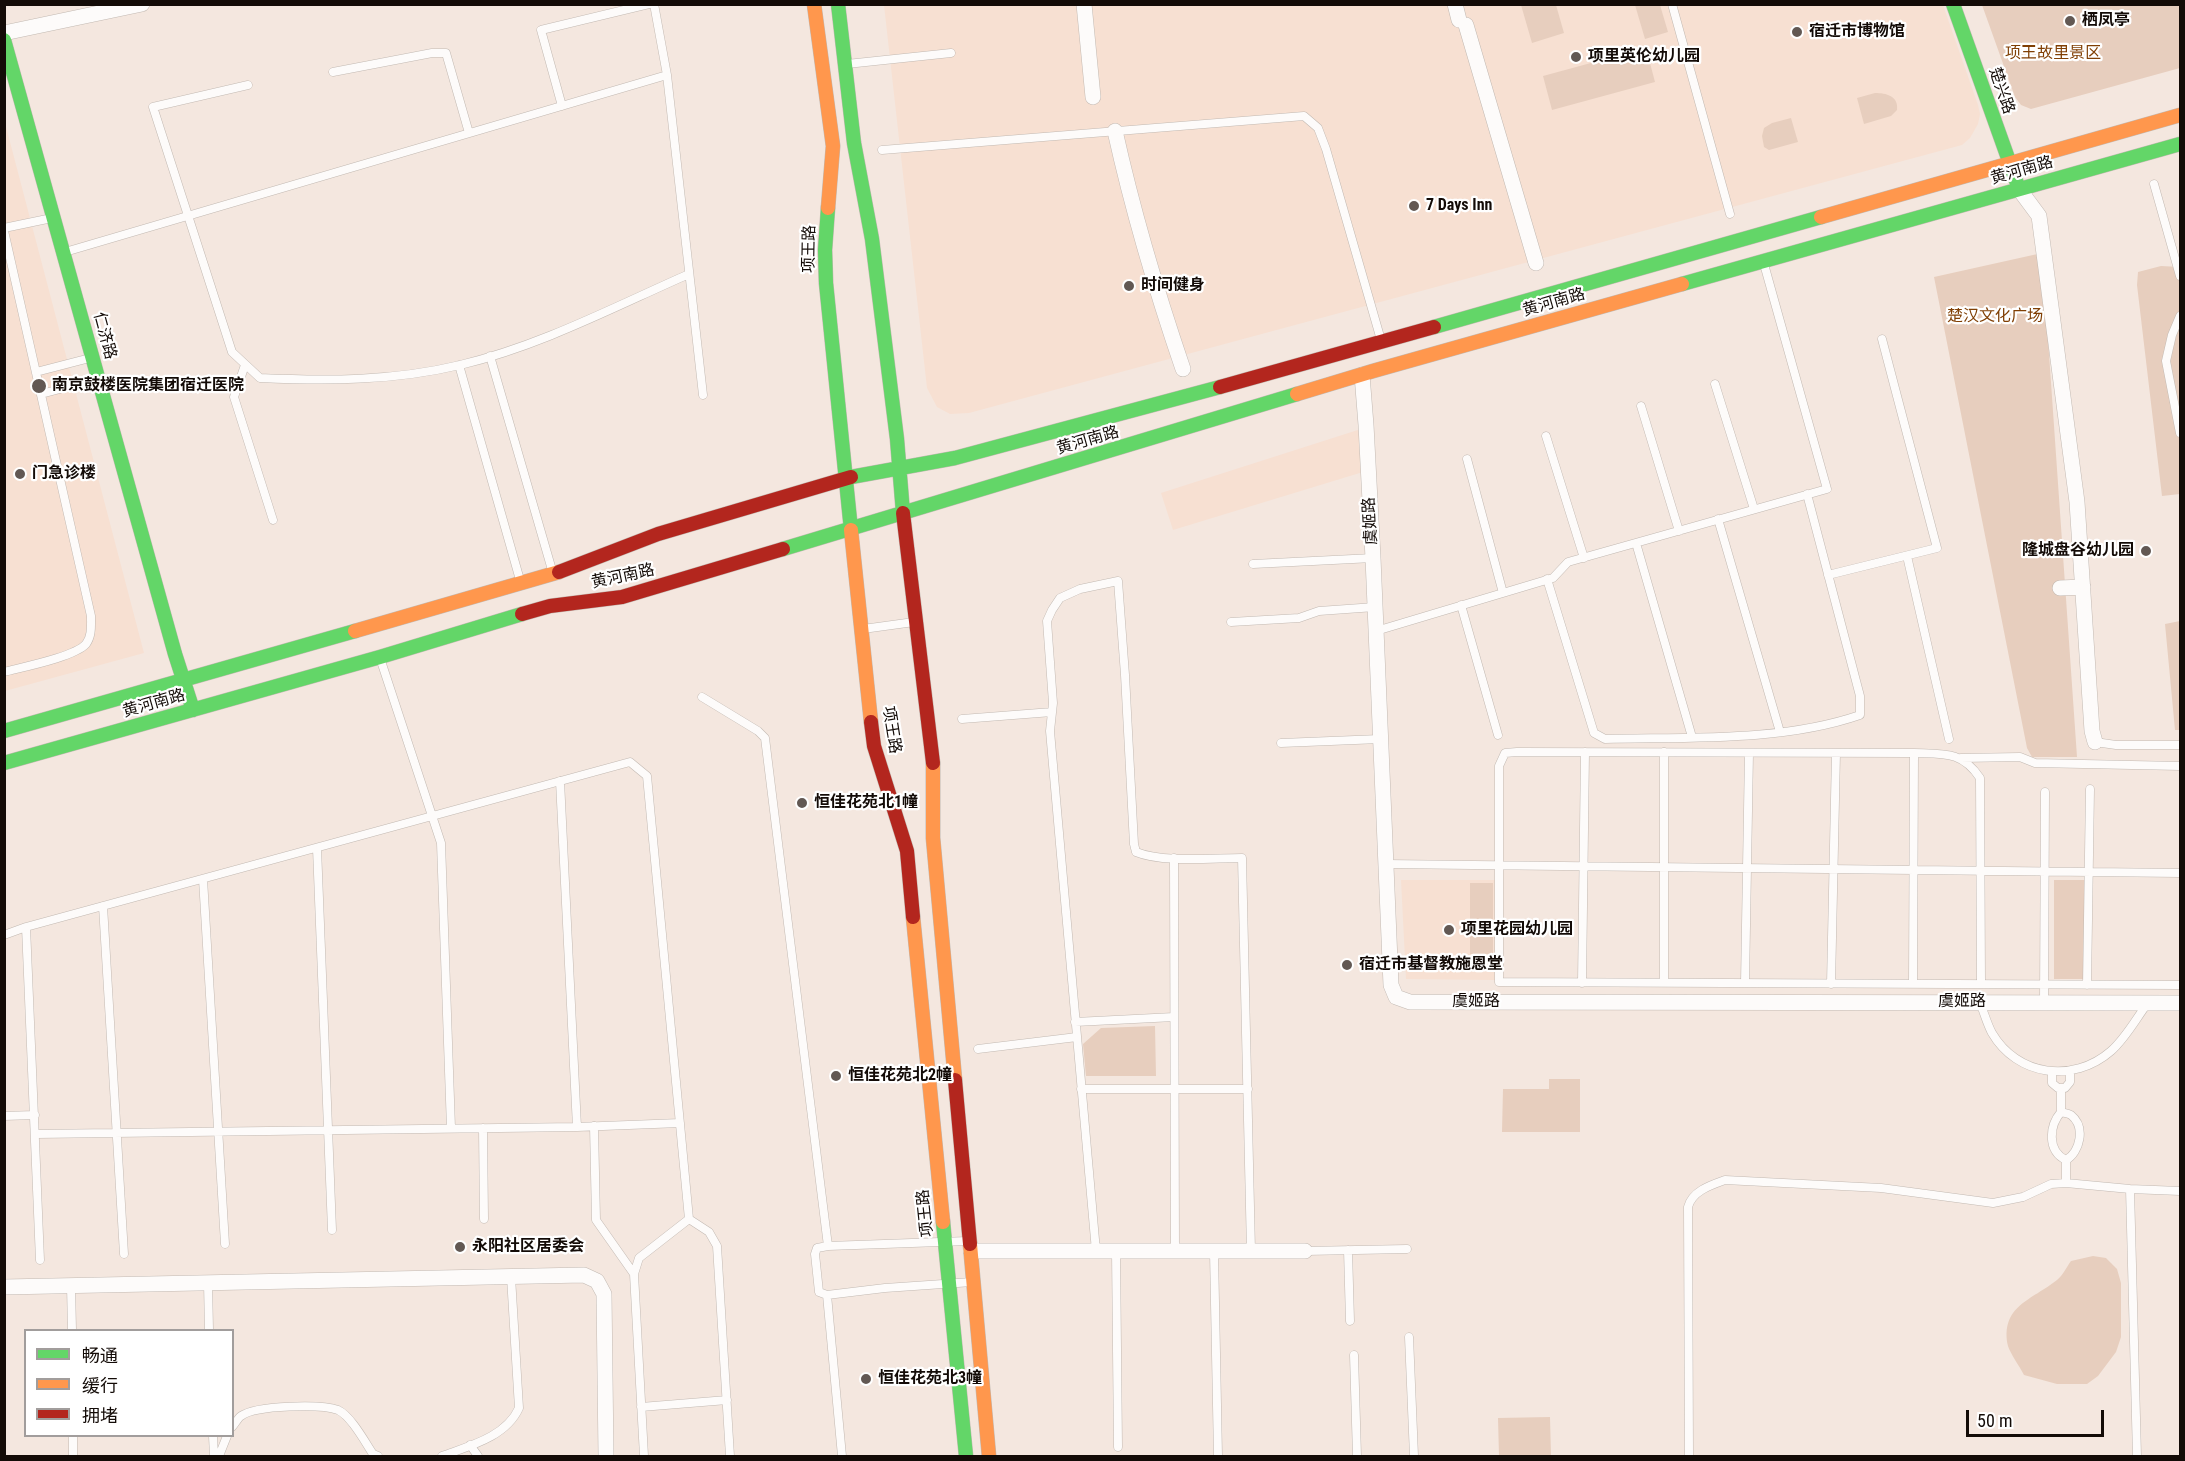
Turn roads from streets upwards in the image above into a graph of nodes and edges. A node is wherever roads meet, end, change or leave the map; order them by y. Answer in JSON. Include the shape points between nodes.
{"nodes":[{"id":1,"x":142,"y":4,"type":"edge"},
{"id":2,"x":814,"y":4,"type":"edge"},
{"id":3,"x":838,"y":4,"type":"edge"},
{"id":4,"x":1084,"y":4,"type":"edge"},
{"id":5,"x":1455,"y":4,"type":"edge"},
{"id":6,"x":1953,"y":4,"type":"edge"},
{"id":7,"x":4,"y":33,"type":"edge"},
{"id":8,"x":4,"y":40,"type":"edge"},
{"id":9,"x":1093,"y":98,"type":"dead end"},
{"id":10,"x":2181,"y":115,"type":"edge"},
{"id":11,"x":1115,"y":130,"type":"road end"},
{"id":12,"x":2181,"y":144,"type":"edge"},
{"id":13,"x":2010,"y":164,"type":"junction"},
{"id":14,"x":2019,"y":189,"type":"junction"},
{"id":15,"x":1536,"y":263,"type":"dead end"},
{"id":16,"x":1386,"y":354,"type":"junction"},
{"id":17,"x":1183,"y":369,"type":"dead end"},
{"id":18,"x":1362,"y":375,"type":"junction"},
{"id":19,"x":900,"y":470,"type":"junction"},
{"id":20,"x":846,"y":478,"type":"junction"},
{"id":21,"x":903,"y":513,"type":"junction"},
{"id":22,"x":851,"y":530,"type":"junction"},
{"id":23,"x":2083,"y":587,"type":"junction"},
{"id":24,"x":2060,"y":588,"type":"dead end"},
{"id":25,"x":184,"y":681,"type":"junction"},
{"id":26,"x":193,"y":710,"type":"junction"},
{"id":27,"x":4,"y":732,"type":"edge"},
{"id":28,"x":2096,"y":742,"type":"road end"},
{"id":29,"x":4,"y":763,"type":"edge"},
{"id":30,"x":2181,"y":1003,"type":"edge"},
{"id":31,"x":970,"y":1246,"type":"junction"},
{"id":32,"x":1305,"y":1251,"type":"road end"},
{"id":33,"x":4,"y":1287,"type":"edge"},
{"id":34,"x":606,"y":1456,"type":"edge"},
{"id":35,"x":966,"y":1456,"type":"edge"},
{"id":36,"x":989,"y":1456,"type":"edge"}],
"edges":[{"from":1,"to":7,"type":"street"},
{"from":2,"to":20,"type":"main road","name":"项王路","via":[[833,146],[826,283]]},
{"from":3,"to":19,"type":"main road"},
{"from":4,"to":9,"type":"street"},
{"from":5,"to":15,"type":"street"},
{"from":6,"to":13,"type":"main road","name":"楚兴路"},
{"from":8,"to":25,"type":"main road","name":"仁济路"},
{"from":10,"to":13,"type":"main road","name":"黄河南路"},
{"from":11,"to":17,"type":"street","via":[[1132,206]]},
{"from":12,"to":14,"type":"main road","name":"黄河南路"},
{"from":13,"to":14,"type":"main road","name":"楚兴路"},
{"from":13,"to":16,"type":"main road","name":"黄河南路","via":[[1717,248]]},
{"from":14,"to":16,"type":"main road","name":"黄河南路","via":[[1763,260]]},
{"from":14,"to":23,"type":"street","via":[[2039,216],[2074,477]]},
{"from":16,"to":18,"type":"main road","name":"黄河南路"},
{"from":16,"to":19,"type":"main road","name":"黄河南路"},
{"from":18,"to":21,"type":"main road","name":"黄河南路"},
{"from":18,"to":30,"type":"street","name":"虞姬路","via":[[1391,985],[1396,997],[1410,1002]]},
{"from":19,"to":20,"type":"main road","name":"黄河南路"},
{"from":19,"to":21,"type":"main road"},
{"from":20,"to":22,"type":"main road","name":"项王路"},
{"from":20,"to":25,"type":"main road","name":"黄河南路","via":[[658,534],[554,574]]},
{"from":21,"to":22,"type":"main road","name":"黄河南路"},
{"from":21,"to":31,"type":"main road","via":[[934,769],[933,838]]},
{"from":22,"to":26,"type":"main road","name":"黄河南路","via":[[622,597],[549,606]]},
{"from":22,"to":35,"type":"main road","name":"项王路","via":[[874,746],[907,851]]},
{"from":23,"to":24,"type":"street"},
{"from":23,"to":28,"type":"street","via":[[2092,731]]},
{"from":25,"to":26,"type":"main road","name":"仁济路"},
{"from":25,"to":27,"type":"main road","name":"黄河南路"},
{"from":26,"to":29,"type":"main road","name":"黄河南路"},
{"from":31,"to":32,"type":"street","via":[[1096,1251]]},
{"from":31,"to":36,"type":"main road"},
{"from":33,"to":34,"type":"street","via":[[584,1275],[597,1281],[604,1294]]}]}
